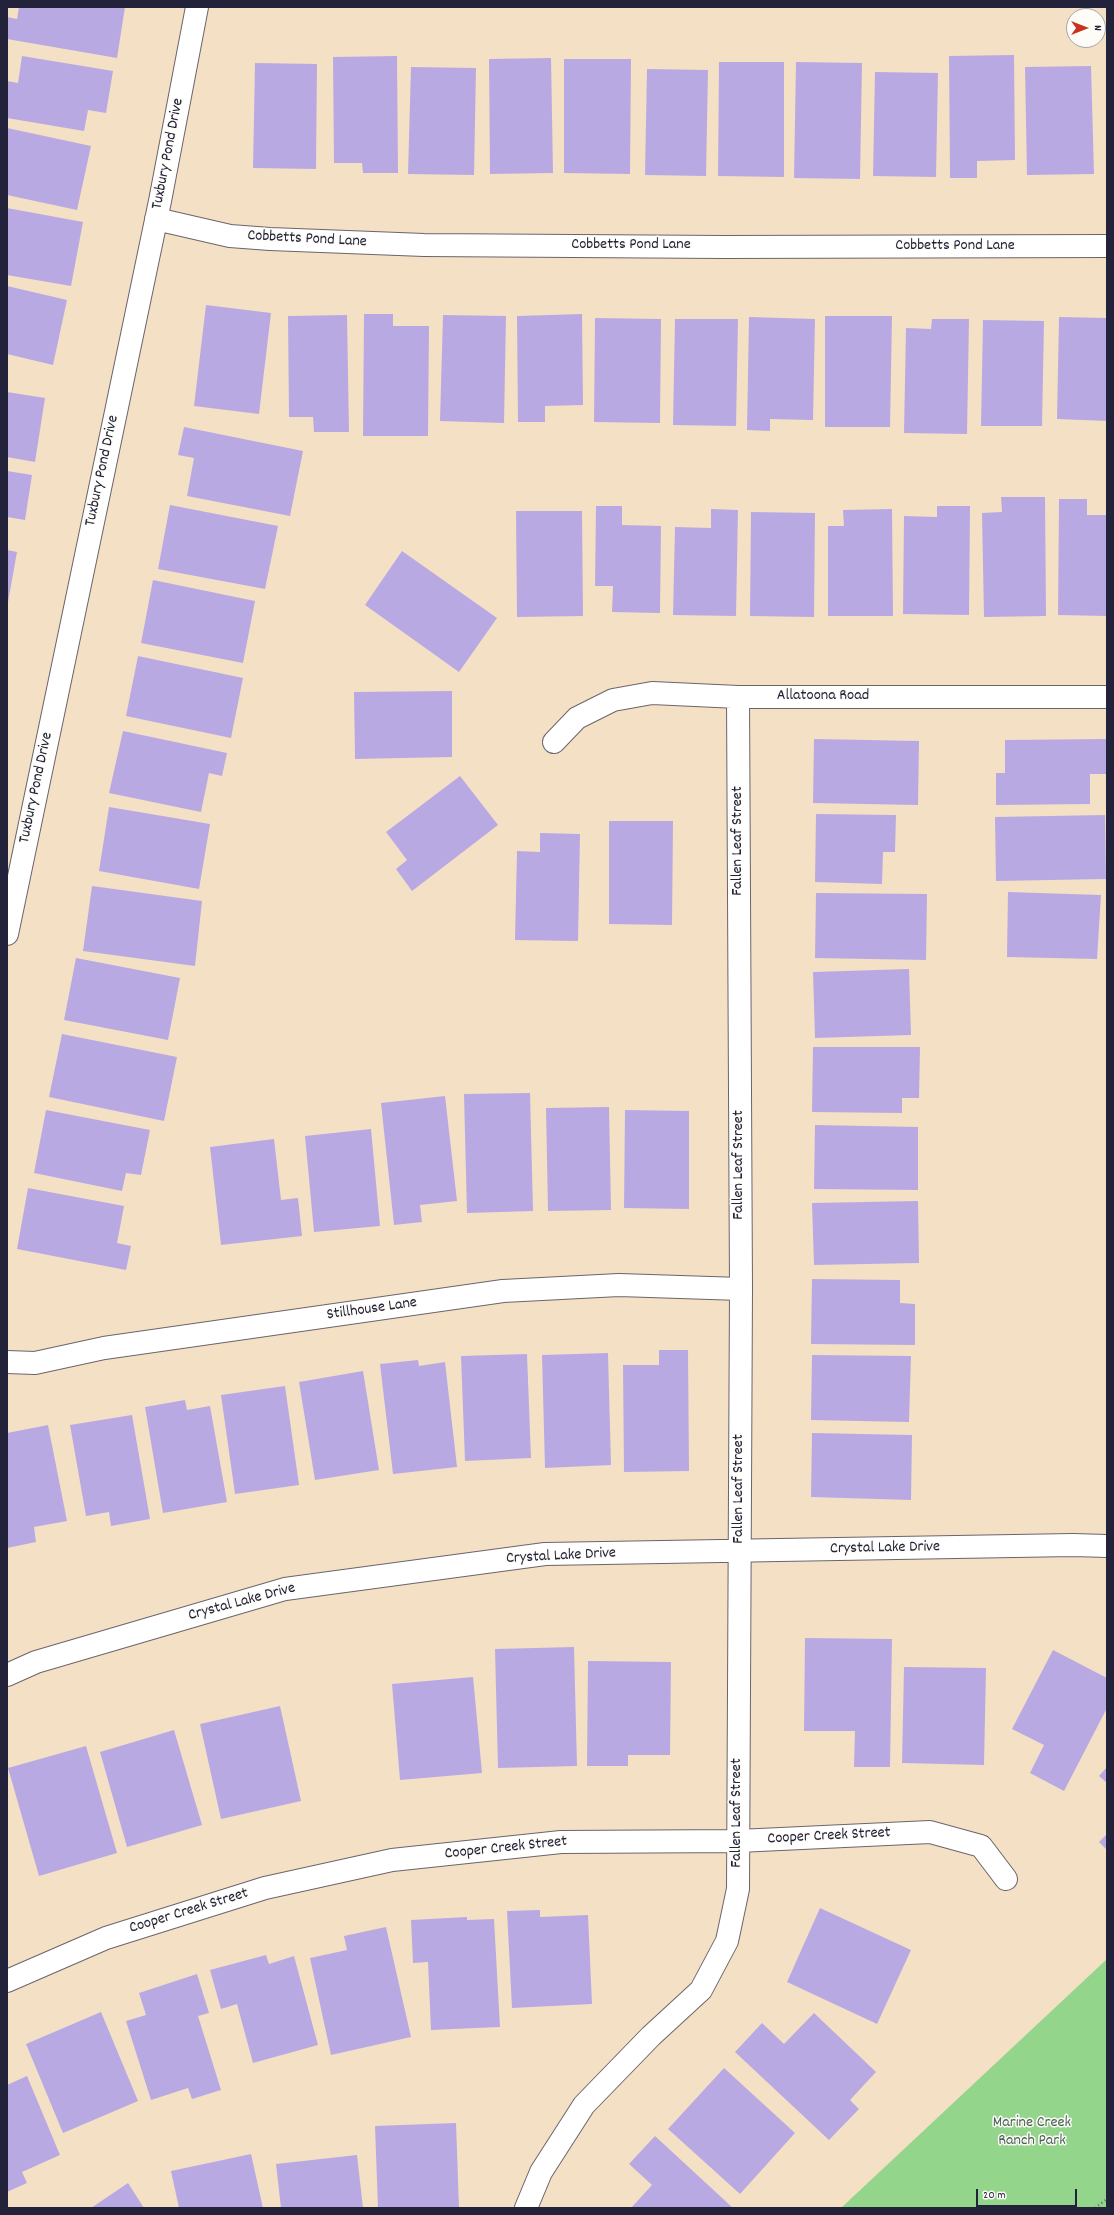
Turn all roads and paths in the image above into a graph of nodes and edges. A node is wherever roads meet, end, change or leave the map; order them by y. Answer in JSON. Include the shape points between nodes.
{"nodes":[{"id":1,"x":196,"y":7,"type":"edge"},
{"id":2,"x":156,"y":219,"type":"junction"},
{"id":3,"x":1107,"y":246,"type":"edge"},
{"id":4,"x":738,"y":696,"type":"junction"},
{"id":5,"x":1107,"y":697,"type":"edge"},
{"id":6,"x":554,"y":742,"type":"dead end"},
{"id":7,"x":7,"y":934,"type":"edge"},
{"id":8,"x":741,"y":1289,"type":"junction"},
{"id":9,"x":7,"y":1362,"type":"edge"},
{"id":10,"x":1107,"y":1546,"type":"edge"},
{"id":11,"x":739,"y":1551,"type":"junction"},
{"id":12,"x":7,"y":1675,"type":"edge"},
{"id":13,"x":738,"y":1841,"type":"junction"},
{"id":14,"x":1006,"y":1879,"type":"dead end"},
{"id":15,"x":8,"y":1977,"type":"edge"},
{"id":16,"x":1107,"y":2199,"type":"edge"},
{"id":17,"x":526,"y":2208,"type":"edge"},
{"id":18,"x":1095,"y":2208,"type":"edge"}],
"edges":[{"from":1,"to":2,"type":"street","name":"Tuxbury Pond Drive"},
{"from":2,"to":3,"type":"street","name":"Cobbetts Pond Lane","via":[[230,236],[416,244],[724,247]]},
{"from":2,"to":7,"type":"street","name":"Tuxbury Pond Drive"},
{"from":4,"to":5,"type":"street","name":"Allatoona Road"},
{"from":4,"to":6,"type":"street","name":"Allatoona Road","via":[[652,693],[613,700],[577,718]]},
{"from":4,"to":8,"type":"street","name":"Fallen Leaf Street"},
{"from":8,"to":9,"type":"street","name":"Stillhouse Lane","via":[[619,1285],[503,1291],[104,1348],[35,1363]]},
{"from":8,"to":11,"type":"street","name":"Fallen Leaf Street"},
{"from":10,"to":11,"type":"street","name":"Crystal Lake Drive"},
{"from":11,"to":12,"type":"street","name":"Crystal Lake Drive","via":[[545,1554],[286,1589],[36,1662]]},
{"from":11,"to":13,"type":"street","name":"Fallen Leaf Street"},
{"from":13,"to":14,"type":"street","name":"Cooper Creek Street","via":[[930,1832],[981,1846]]},
{"from":13,"to":15,"type":"street","name":"Cooper Creek Street","via":[[561,1842],[392,1860],[265,1888],[106,1938]]},
{"from":13,"to":17,"type":"street","name":"Fallen Leaf Street","via":[[738,1889],[726,1941],[701,1990],[651,2036],[584,2105],[541,2172]]},
{"from":16,"to":18,"type":"path"}]}
